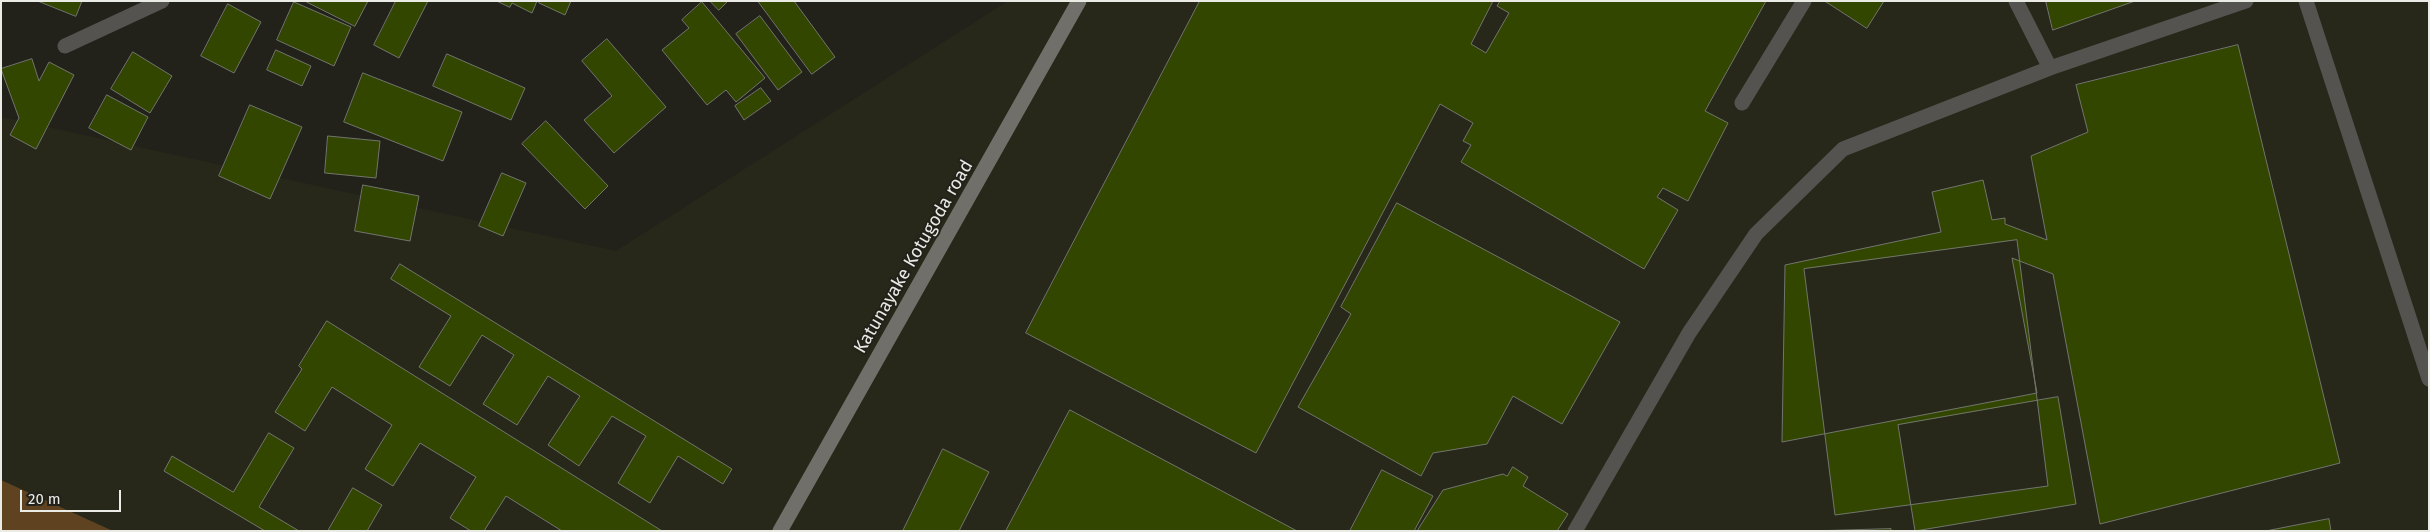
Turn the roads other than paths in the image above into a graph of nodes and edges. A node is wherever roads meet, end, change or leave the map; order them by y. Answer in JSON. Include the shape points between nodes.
{"nodes":[{"id":1,"x":162,"y":1,"type":"edge"},
{"id":2,"x":1079,"y":1,"type":"edge"},
{"id":3,"x":1804,"y":1,"type":"edge"},
{"id":4,"x":2016,"y":1,"type":"edge"},
{"id":5,"x":2246,"y":1,"type":"edge"},
{"id":6,"x":2306,"y":1,"type":"edge"},
{"id":7,"x":66,"y":46,"type":"dead end"},
{"id":8,"x":2050,"y":68,"type":"junction"},
{"id":9,"x":1742,"y":103,"type":"dead end"},
{"id":10,"x":2429,"y":379,"type":"edge"},
{"id":11,"x":780,"y":531,"type":"edge"},
{"id":12,"x":1575,"y":531,"type":"edge"}],
"edges":[{"from":1,"to":7,"type":"street"},
{"from":2,"to":11,"type":"main road","name":"Katunayake Kotugoda road"},
{"from":3,"to":9,"type":"street"},
{"from":4,"to":8,"type":"street"},
{"from":5,"to":8,"type":"street"},
{"from":6,"to":10,"type":"street"},
{"from":8,"to":12,"type":"street","via":[[1843,149],[1756,234],[1688,333]]}]}
